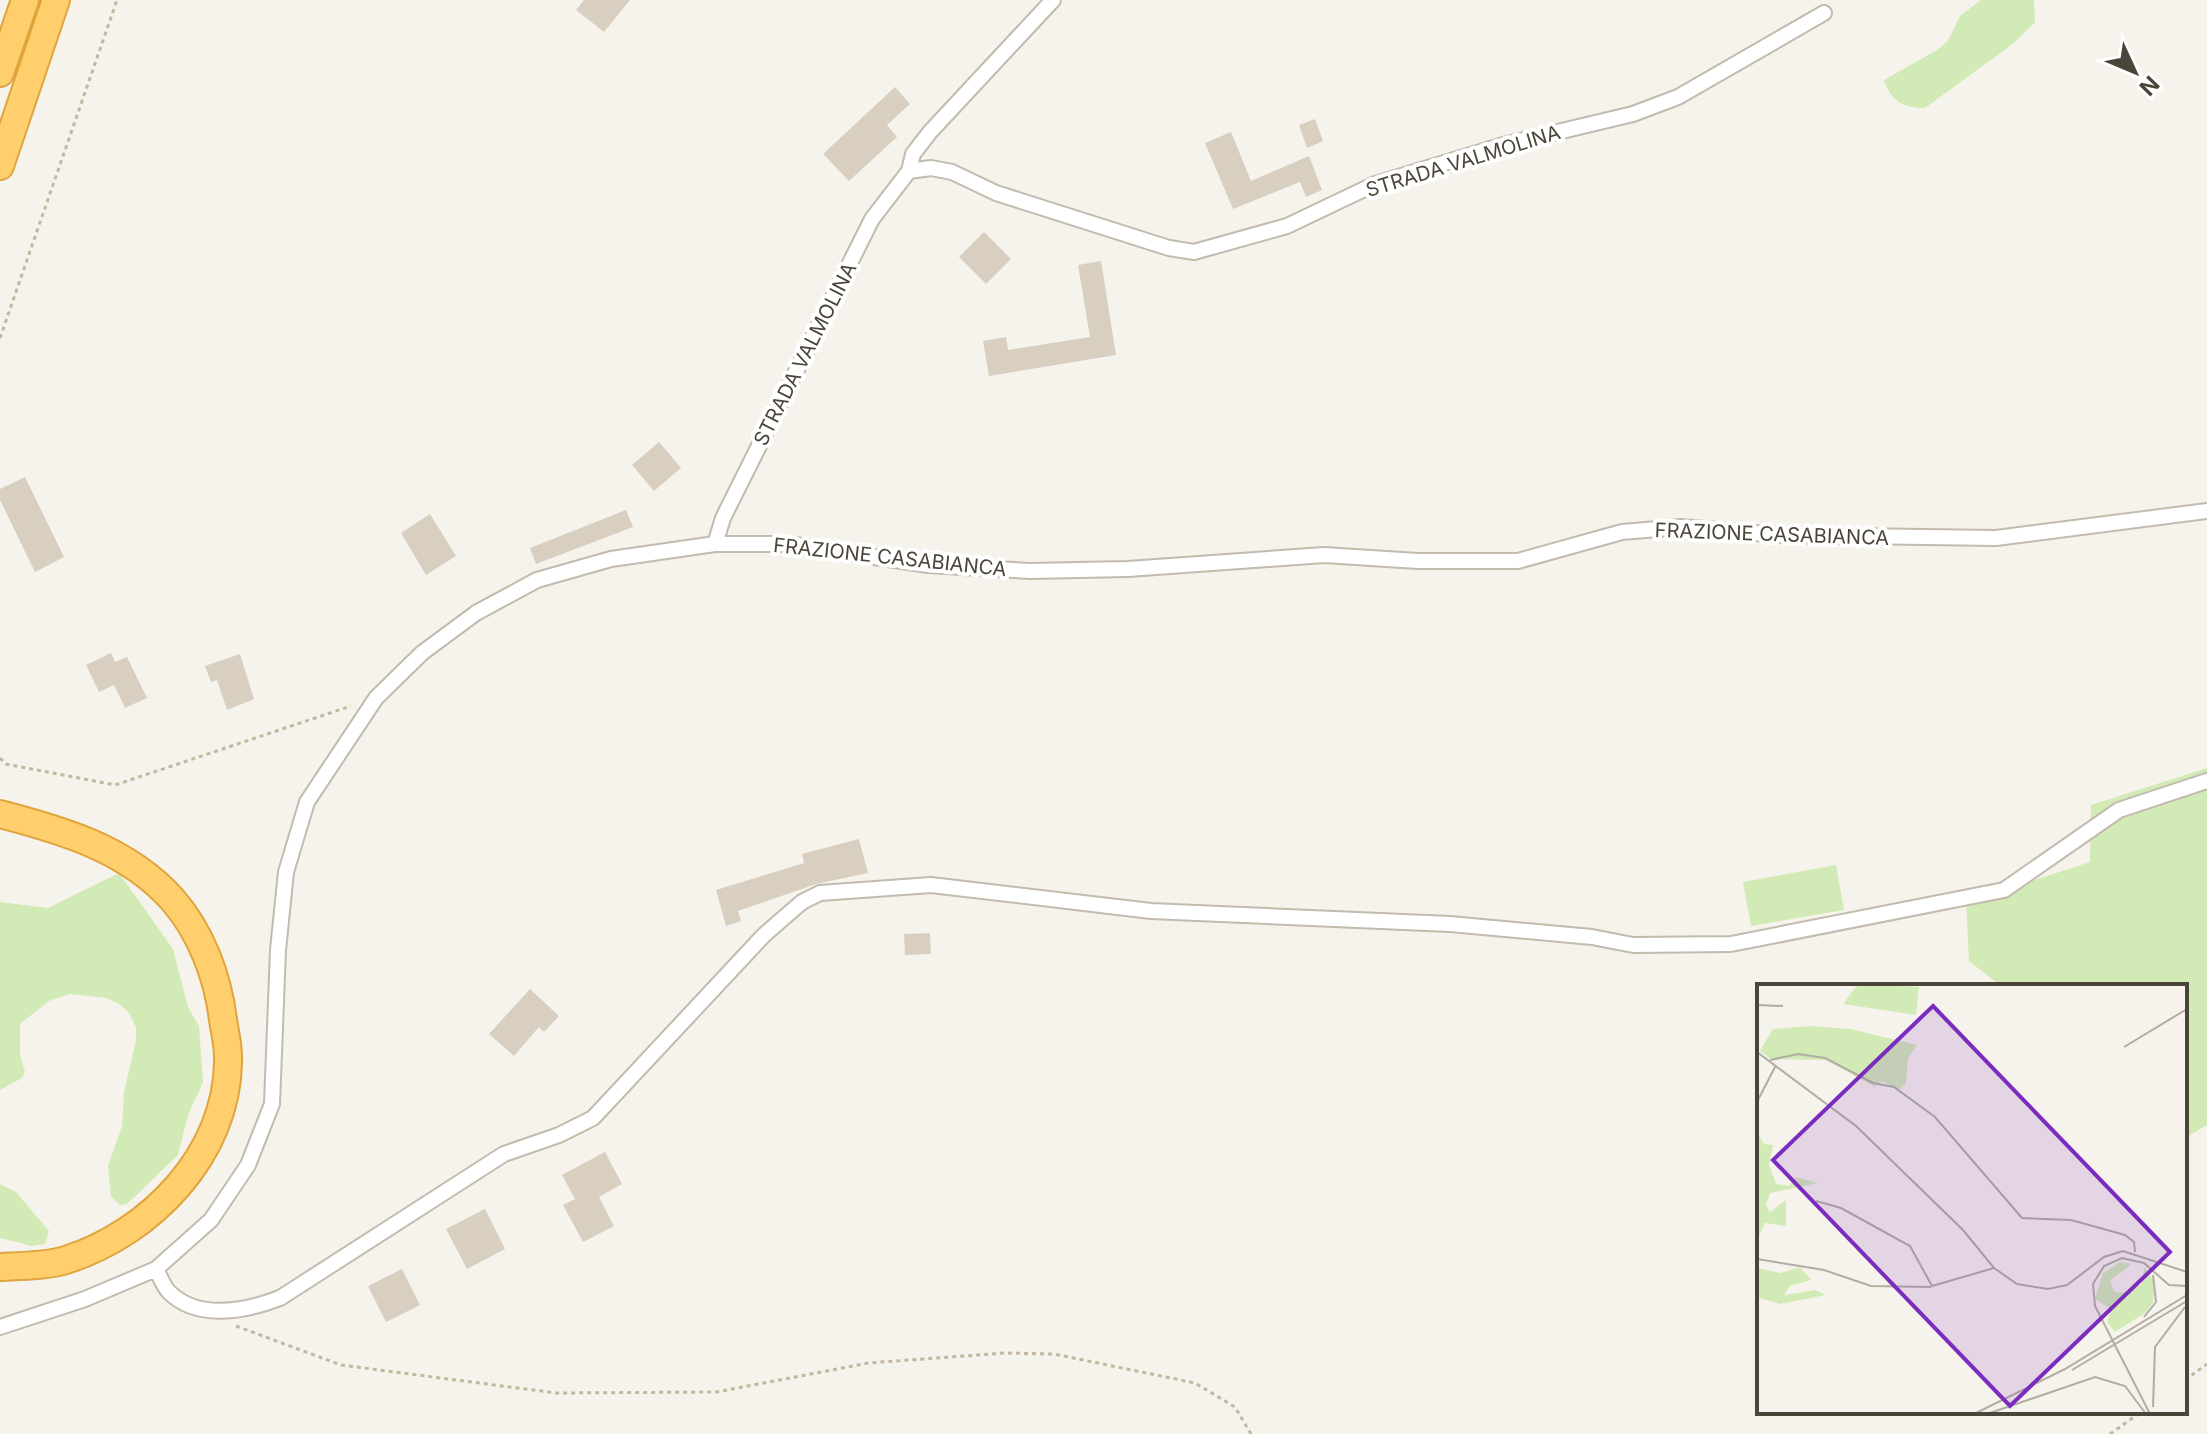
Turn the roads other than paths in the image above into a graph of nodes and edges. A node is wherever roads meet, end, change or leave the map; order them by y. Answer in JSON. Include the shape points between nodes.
{"nodes":[{"id":1,"x":7,"y":0,"type":"edge"},
{"id":2,"x":25,"y":0,"type":"edge"},
{"id":3,"x":56,"y":0,"type":"edge"},
{"id":4,"x":1053,"y":0,"type":"edge"},
{"id":5,"x":1824,"y":13,"type":"dead end"},
{"id":6,"x":0,"y":17,"type":"edge"},
{"id":7,"x":0,"y":73,"type":"edge"},
{"id":8,"x":0,"y":166,"type":"edge"},
{"id":9,"x":909,"y":171,"type":"junction"},
{"id":10,"x":2207,"y":511,"type":"edge"},
{"id":11,"x":715,"y":544,"type":"junction"},
{"id":12,"x":2207,"y":781,"type":"edge"},
{"id":13,"x":0,"y":814,"type":"edge"},
{"id":14,"x":1,"y":1267,"type":"edge"},
{"id":15,"x":156,"y":1269,"type":"junction"},
{"id":16,"x":0,"y":1327,"type":"edge"}],
"edges":[{"from":1,"to":6,"type":"highway"},
{"from":2,"to":7,"type":"highway"},
{"from":3,"to":8,"type":"highway"},
{"from":4,"to":9,"type":"street","name":"STRADA VALMOLINA","via":[[930,132],[913,154]]},
{"from":5,"to":9,"type":"street","name":"STRADA VALMOLINA","via":[[1667,101],[1633,114],[1503,145],[1375,184],[1287,226],[1194,252],[996,193],[952,172]]},
{"from":9,"to":11,"type":"street","name":"STRADA VALMOLINA","via":[[872,219],[723,518]]},
{"from":10,"to":11,"type":"street","name":"FRAZIONE CASABIANCA","via":[[1996,538],[1795,535],[1681,527],[1622,532],[1518,561],[1324,555],[1030,571],[928,565],[788,544]]},
{"from":11,"to":15,"type":"street","name":"FRAZIONE CASABIANCA","via":[[611,559],[537,580],[476,613],[422,653],[376,698],[307,802],[286,872],[272,1104],[248,1165],[211,1220]]},
{"from":12,"to":15,"type":"street","via":[[2119,810],[2004,890],[1731,944],[1633,945],[1450,924],[1151,911],[931,885],[820,893],[764,935],[593,1118],[504,1154],[280,1298],[252,1309],[204,1309],[168,1292]]},
{"from":13,"to":14,"type":"highway","via":[[114,854],[172,899],[195,931],[219,987],[229,1062],[217,1125],[184,1182],[130,1231],[65,1261]]},
{"from":15,"to":16,"type":"street","name":"FRAZIONE CASABIANCA"}]}
